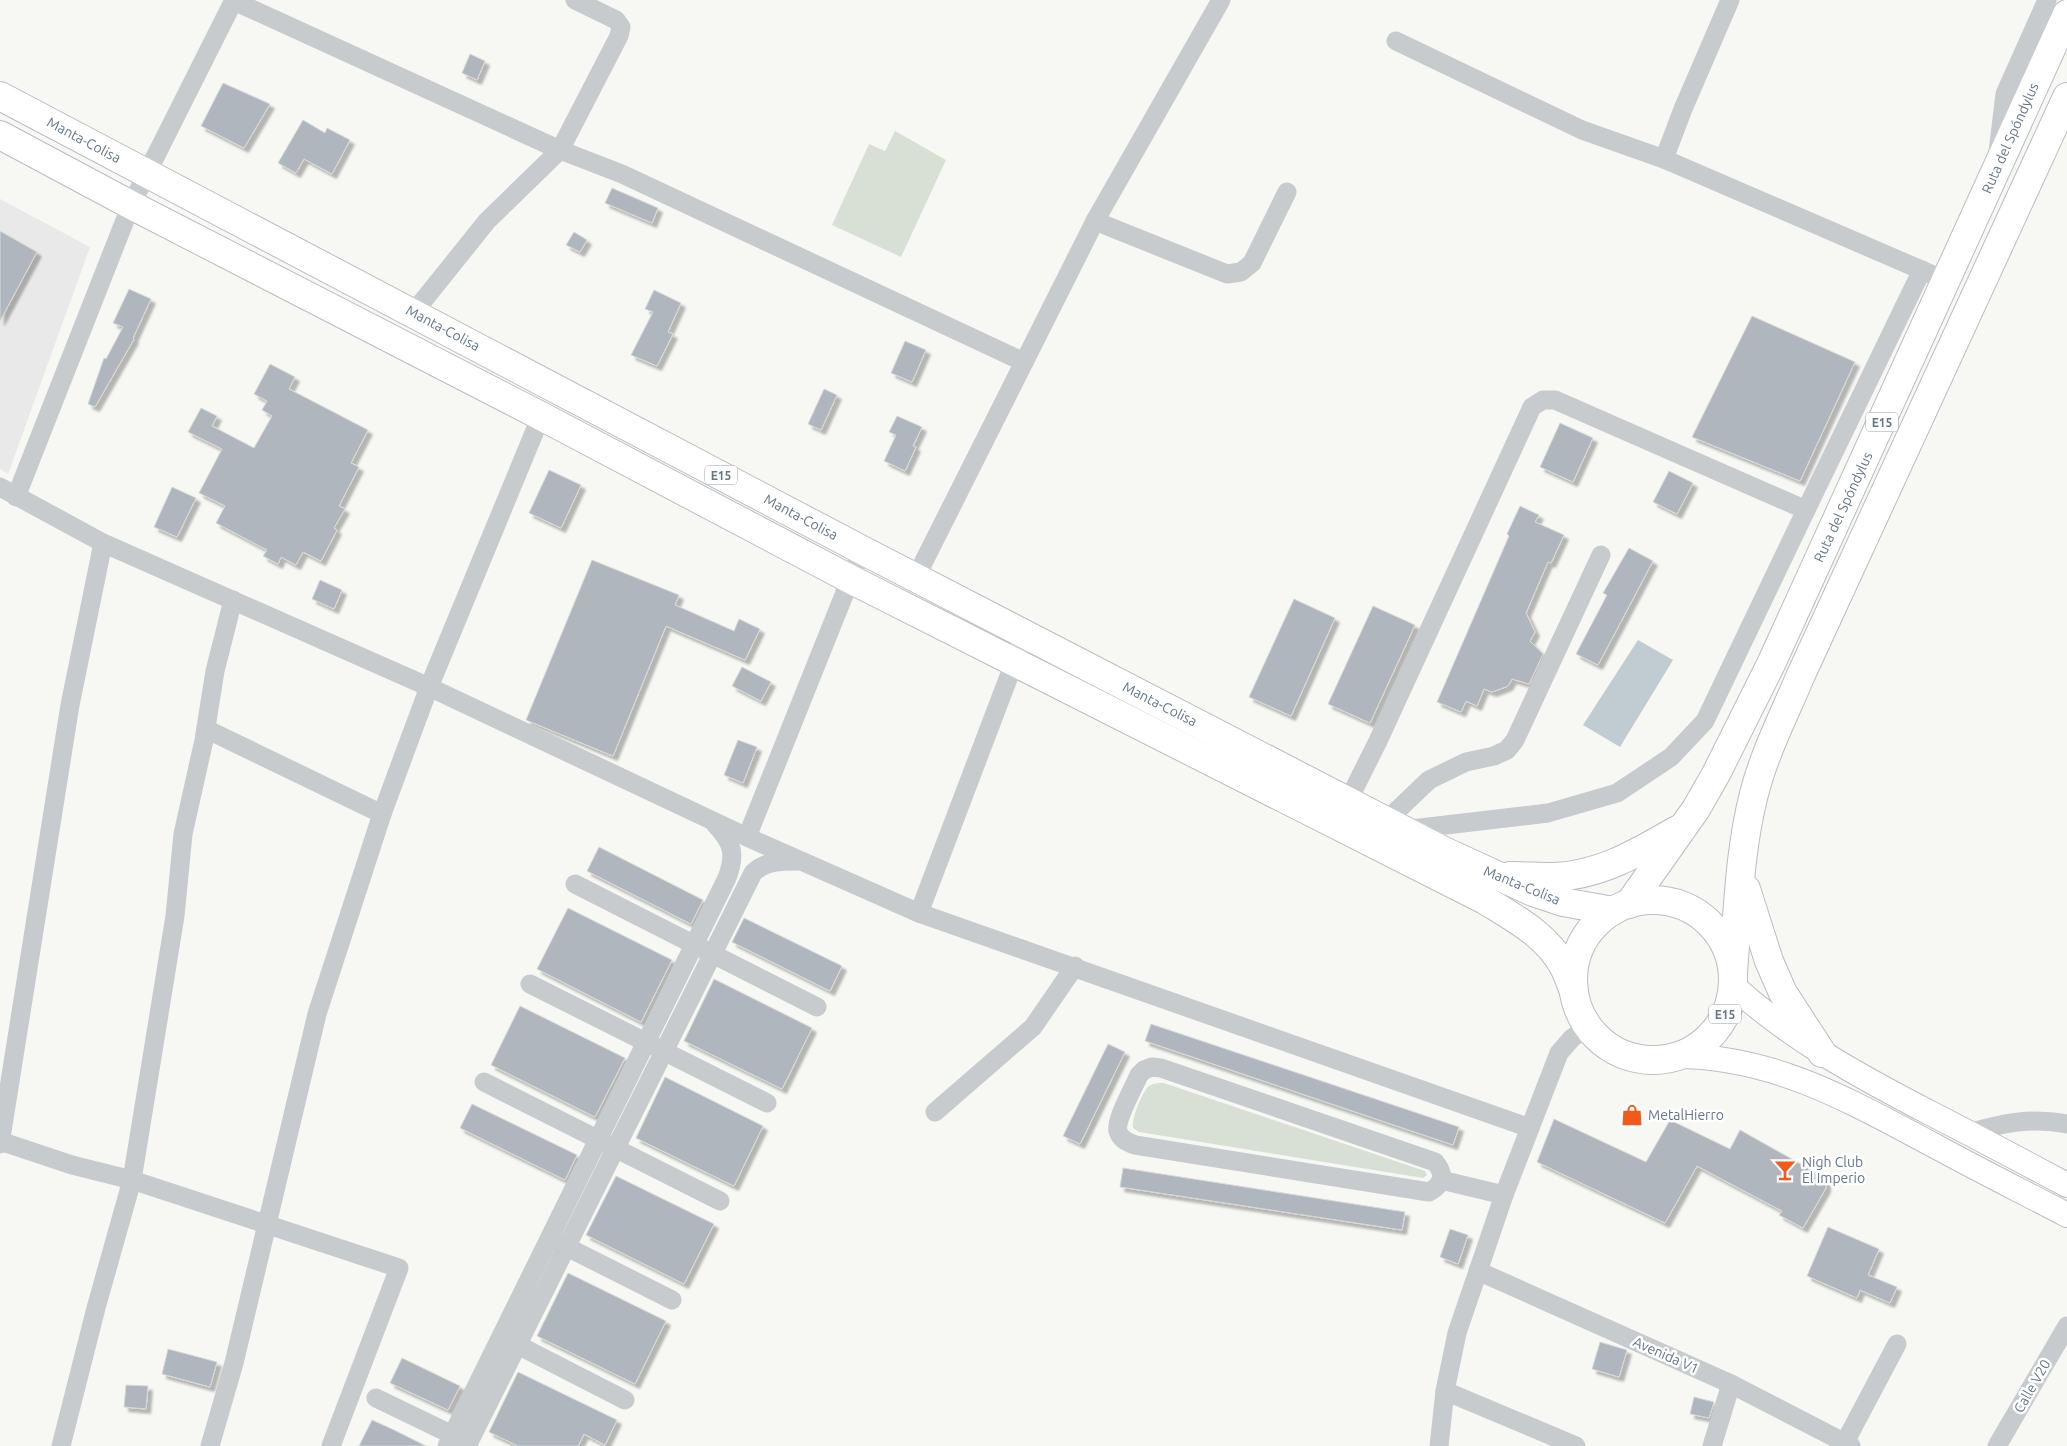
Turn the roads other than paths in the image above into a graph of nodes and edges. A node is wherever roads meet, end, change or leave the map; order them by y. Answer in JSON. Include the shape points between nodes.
{"nodes":[{"id":1,"x":234,"y":0,"type":"edge"},
{"id":2,"x":575,"y":0,"type":"edge"},
{"id":3,"x":1222,"y":0,"type":"edge"},
{"id":4,"x":1730,"y":0,"type":"edge"},
{"id":5,"x":2047,"y":0,"type":"edge"},
{"id":6,"x":2067,"y":14,"type":"edge"},
{"id":7,"x":1396,"y":41,"type":"dead end"},
{"id":8,"x":0,"y":96,"type":"edge"},
{"id":9,"x":2067,"y":97,"type":"edge"},
{"id":10,"x":2067,"y":115,"type":"edge"},
{"id":11,"x":0,"y":135,"type":"edge"},
{"id":12,"x":560,"y":150,"type":"junction"},
{"id":13,"x":1664,"y":159,"type":"junction"},
{"id":14,"x":148,"y":174,"type":"junction"},
{"id":15,"x":1993,"y":176,"type":"junction"},
{"id":16,"x":2026,"y":188,"type":"junction"},
{"id":17,"x":1287,"y":192,"type":"dead end"},
{"id":18,"x":131,"y":205,"type":"junction"},
{"id":19,"x":1095,"y":221,"type":"junction"},
{"id":20,"x":343,"y":275,"type":"junction"},
{"id":21,"x":1934,"y":275,"type":"junction"},
{"id":22,"x":327,"y":306,"type":"junction"},
{"id":23,"x":414,"y":312,"type":"junction"},
{"id":24,"x":1024,"y":362,"type":"junction"},
{"id":25,"x":541,"y":416,"type":"junction"},
{"id":26,"x":1858,"y":474,"type":"junction"},
{"id":27,"x":1889,"y":486,"type":"junction"},
{"id":28,"x":0,"y":487,"type":"edge"},
{"id":29,"x":16,"y":497,"type":"junction"},
{"id":30,"x":1806,"y":510,"type":"junction"},
{"id":31,"x":102,"y":543,"type":"junction"},
{"id":32,"x":862,"y":550,"type":"junction"},
{"id":33,"x":1601,"y":555,"type":"dead end"},
{"id":34,"x":916,"y":577,"type":"junction"},
{"id":35,"x":850,"y":579,"type":"junction"},
{"id":36,"x":233,"y":600,"type":"junction"},
{"id":37,"x":1025,"y":634,"type":"junction"},
{"id":38,"x":1014,"y":663,"type":"junction"},
{"id":39,"x":429,"y":687,"type":"junction"},
{"id":40,"x":206,"y":730,"type":"junction"},
{"id":41,"x":1348,"y":801,"type":"junction"},
{"id":42,"x":382,"y":814,"type":"junction"},
{"id":43,"x":711,"y":820,"type":"junction"},
{"id":44,"x":1394,"y":825,"type":"junction"},
{"id":45,"x":1685,"y":825,"type":"junction"},
{"id":46,"x":747,"y":837,"type":"junction"},
{"id":47,"x":802,"y":861,"type":"junction"},
{"id":48,"x":1742,"y":873,"type":"junction"},
{"id":49,"x":1497,"y":876,"type":"junction"},
{"id":50,"x":725,"y":882,"type":"junction"},
{"id":51,"x":575,"y":884,"type":"dead end"},
{"id":52,"x":744,"y":891,"type":"junction"},
{"id":53,"x":1621,"y":907,"type":"junction"},
{"id":54,"x":919,"y":913,"type":"junction"},
{"id":55,"x":694,"y":945,"type":"junction"},
{"id":56,"x":711,"y":954,"type":"junction"},
{"id":57,"x":1074,"y":966,"type":"junction"},
{"id":58,"x":1733,"y":979,"type":"junction"},
{"id":59,"x":530,"y":984,"type":"dead end"},
{"id":60,"x":1574,"y":992,"type":"junction"},
{"id":61,"x":817,"y":1007,"type":"dead end"},
{"id":62,"x":1588,"y":1027,"type":"junction"},
{"id":63,"x":646,"y":1041,"type":"junction"},
{"id":64,"x":663,"y":1050,"type":"junction"},
{"id":65,"x":1822,"y":1053,"type":"junction"},
{"id":66,"x":1676,"y":1056,"type":"junction"},
{"id":67,"x":484,"y":1082,"type":"dead end"},
{"id":68,"x":767,"y":1103,"type":"dead end"},
{"id":69,"x":935,"y":1112,"type":"dead end"},
{"id":70,"x":2067,"y":1124,"type":"edge"},
{"id":71,"x":1530,"y":1128,"type":"junction"},
{"id":72,"x":1969,"y":1133,"type":"junction"},
{"id":73,"x":597,"y":1139,"type":"junction"},
{"id":74,"x":0,"y":1142,"type":"edge"},
{"id":75,"x":615,"y":1148,"type":"junction"},
{"id":76,"x":132,"y":1180,"type":"junction"},
{"id":77,"x":1441,"y":1180,"type":"junction"},
{"id":78,"x":2067,"y":1185,"type":"edge"},
{"id":79,"x":1504,"y":1195,"type":"junction"},
{"id":80,"x":720,"y":1200,"type":"dead end"},
{"id":81,"x":2067,"y":1215,"type":"edge"},
{"id":82,"x":268,"y":1226,"type":"junction"},
{"id":83,"x":550,"y":1238,"type":"junction"},
{"id":84,"x":568,"y":1246,"type":"junction"},
{"id":85,"x":1478,"y":1271,"type":"junction"},
{"id":86,"x":672,"y":1300,"type":"dead end"},
{"id":87,"x":2067,"y":1326,"type":"edge"},
{"id":88,"x":510,"y":1341,"type":"junction"},
{"id":89,"x":1898,"y":1344,"type":"dead end"},
{"id":90,"x":1731,"y":1384,"type":"junction"},
{"id":91,"x":1445,"y":1392,"type":"junction"},
{"id":92,"x":376,"y":1398,"type":"dead end"},
{"id":93,"x":626,"y":1400,"type":"dead end"},
{"id":94,"x":462,"y":1443,"type":"edge"},
{"id":95,"x":1846,"y":1445,"type":"edge"},
{"id":96,"x":61,"y":1446,"type":"edge"},
{"id":97,"x":210,"y":1446,"type":"edge"},
{"id":98,"x":331,"y":1446,"type":"edge"},
{"id":99,"x":1439,"y":1446,"type":"edge"},
{"id":100,"x":1576,"y":1446,"type":"edge"},
{"id":101,"x":1712,"y":1446,"type":"edge"},
{"id":102,"x":1997,"y":1446,"type":"edge"}],
"edges":[{"from":1,"to":12,"type":"street"},
{"from":1,"to":14,"type":"street"},
{"from":2,"to":12,"type":"street","via":[[616,20],[621,27]]},
{"from":3,"to":19,"type":"street"},
{"from":4,"to":13,"type":"street"},
{"from":5,"to":15,"type":"street","via":[[2005,94]]},
{"from":6,"to":15,"type":"highway","name":"Ruta del Spóndylus","number":"E15"},
{"from":7,"to":13,"type":"street","via":[[1582,130]]},
{"from":8,"to":14,"type":"highway","name":"Manta-Colisa","number":"E15"},
{"from":9,"to":16,"type":"highway","number":"E15"},
{"from":10,"to":16,"type":"street"},
{"from":11,"to":18,"type":"highway","name":"Manta-Colisa","number":"E15"},
{"from":12,"to":23,"type":"street","via":[[487,221]]},
{"from":12,"to":24,"type":"street","via":[[622,174]]},
{"from":13,"to":21,"type":"street"},
{"from":14,"to":18,"type":"street"},
{"from":14,"to":20,"type":"highway","name":"Manta-Colisa","number":"E15"},
{"from":15,"to":16,"type":"highway"},
{"from":15,"to":21,"type":"highway","name":"Ruta del Spóndylus","number":"E15"},
{"from":16,"to":27,"type":"highway","number":"E15"},
{"from":17,"to":19,"type":"street","via":[[1252,263],[1234,274]]},
{"from":18,"to":22,"type":"highway","name":"Manta-Colisa","number":"E15"},
{"from":18,"to":29,"type":"street"},
{"from":19,"to":24,"type":"street"},
{"from":20,"to":22,"type":"highway"},
{"from":20,"to":23,"type":"highway","name":"Manta-Colisa","number":"E15"},
{"from":21,"to":26,"type":"highway","name":"Ruta del Spóndylus","number":"E15"},
{"from":21,"to":30,"type":"street"},
{"from":22,"to":25,"type":"highway","name":"Manta-Colisa","number":"E15"},
{"from":23,"to":32,"type":"highway","name":"Manta-Colisa","number":"E15"},
{"from":24,"to":34,"type":"street"},
{"from":25,"to":35,"type":"highway","name":"Manta-Colisa","number":"E15"},
{"from":25,"to":39,"type":"street"},
{"from":26,"to":27,"type":"highway"},
{"from":26,"to":45,"type":"highway","name":"Ruta del Spóndylus","number":"E15","via":[[1771,664],[1716,774]]},
{"from":27,"to":48,"type":"highway","number":"E15","via":[[1771,746],[1754,793]]},
{"from":28,"to":29,"type":"street"},
{"from":29,"to":31,"type":"street"},
{"from":30,"to":41,"type":"street","via":[[1555,400],[1543,400],[1532,407]]},
{"from":30,"to":44,"type":"street","via":[[1704,721],[1670,756],[1617,793],[1548,813]]},
{"from":31,"to":36,"type":"street"},
{"from":31,"to":74,"type":"street","via":[[70,705]]},
{"from":32,"to":34,"type":"highway","name":"Manta-Colisa","number":"E15"},
{"from":32,"to":35,"type":"street"},
{"from":33,"to":44,"type":"street","via":[[1515,740],[1507,750],[1466,762],[1429,780]]},
{"from":34,"to":37,"type":"highway","name":"Manta-Colisa","number":"E15"},
{"from":35,"to":38,"type":"highway","name":"Manta-Colisa","number":"E15"},
{"from":35,"to":46,"type":"street"},
{"from":36,"to":39,"type":"street"},
{"from":36,"to":40,"type":"street","via":[[215,671]]},
{"from":37,"to":38,"type":"street"},
{"from":37,"to":41,"type":"highway","name":"Manta-Colisa","number":"E15"},
{"from":38,"to":54,"type":"street"},
{"from":38,"to":60,"type":"highway","name":"Manta-Colisa","number":"E15","via":[[1485,900],[1529,927],[1551,949],[1564,967]]},
{"from":39,"to":42,"type":"street"},
{"from":39,"to":43,"type":"street"},
{"from":40,"to":42,"type":"street"},
{"from":40,"to":76,"type":"street","via":[[183,834],[175,916]]},
{"from":41,"to":44,"type":"highway","name":"Manta-Colisa","number":"E15"},
{"from":42,"to":82,"type":"street","via":[[317,1014]]},
{"from":43,"to":46,"type":"street"},
{"from":43,"to":50,"type":"street","via":[[731,845],[732,866]]},
{"from":44,"to":49,"type":"highway","name":"Manta-Colisa","number":"E15"},
{"from":45,"to":49,"type":"highway","via":[[1603,868],[1554,877]]},
{"from":45,"to":53,"type":"highway","name":"Ruta del Spóndylus","number":"E15"},
{"from":46,"to":47,"type":"street"},
{"from":47,"to":52,"type":"street","via":[[773,862],[758,868]]},
{"from":47,"to":54,"type":"street"},
{"from":48,"to":58,"type":"highway","number":"E15"},
{"from":48,"to":65,"type":"highway","via":[[1754,920],[1783,993]]},
{"from":49,"to":53,"type":"highway","name":"Manta-Colisa","number":"E15","via":[[1563,902]]},
{"from":50,"to":52,"type":"street"},
{"from":50,"to":55,"type":"street"},
{"from":51,"to":55,"type":"street"},
{"from":52,"to":56,"type":"street"},
{"from":53,"to":58,"type":"highway","number":"E15","via":[[1652,900],[1676,903],[1697,913],[1715,929],[1727,949]]},
{"from":53,"to":60,"type":"highway","number":"E15","via":[[1594,926],[1580,946],[1573,968]]},
{"from":54,"to":57,"type":"street"},
{"from":55,"to":56,"type":"street"},
{"from":55,"to":63,"type":"street"},
{"from":56,"to":61,"type":"street"},
{"from":56,"to":64,"type":"street"},
{"from":57,"to":69,"type":"street","via":[[1033,1027]]},
{"from":57,"to":71,"type":"street"},
{"from":58,"to":65,"type":"main road","via":[[1777,1024]]},
{"from":58,"to":66,"type":"highway","number":"E15","via":[[1728,1009],[1716,1030],[1698,1046]]},
{"from":59,"to":63,"type":"street"},
{"from":60,"to":62,"type":"highway","number":"E15"},
{"from":62,"to":66,"type":"highway","number":"E15","via":[[1618,1052],[1656,1060]]},
{"from":62,"to":71,"type":"street","via":[[1559,1053]]},
{"from":63,"to":64,"type":"street"},
{"from":63,"to":73,"type":"street"},
{"from":64,"to":68,"type":"street"},
{"from":64,"to":75,"type":"street"},
{"from":65,"to":72,"type":"main road"},
{"from":66,"to":81,"type":"main road","via":[[1725,1059],[1802,1080],[1868,1110]]},
{"from":67,"to":73,"type":"street"},
{"from":70,"to":72,"type":"street","via":[[2049,1120],[2004,1123]]},
{"from":71,"to":79,"type":"street"},
{"from":72,"to":78,"type":"main road"},
{"from":73,"to":75,"type":"street"},
{"from":73,"to":83,"type":"street"},
{"from":74,"to":76,"type":"street"},
{"from":75,"to":80,"type":"street"},
{"from":75,"to":84,"type":"street"},
{"from":76,"to":82,"type":"street"},
{"from":76,"to":96,"type":"street"},
{"from":77,"to":77,"type":"street","via":[[1442,1170],[1435,1162],[1157,1068],[1148,1068],[1141,1073],[1117,1125],[1123,1140],[1135,1145],[1429,1192],[1437,1188]]},
{"from":77,"to":79,"type":"street"},
{"from":79,"to":85,"type":"street"},
{"from":82,"to":97,"type":"street"},
{"from":82,"to":98,"type":"street","via":[[398,1268]]},
{"from":83,"to":84,"type":"street"},
{"from":83,"to":88,"type":"street"},
{"from":84,"to":86,"type":"street"},
{"from":84,"to":88,"type":"street"},
{"from":85,"to":90,"type":"street","name":"Avenida V1"},
{"from":85,"to":91,"type":"street","via":[[1457,1333]]},
{"from":87,"to":102,"type":"street","name":"Calle V20"},
{"from":88,"to":93,"type":"street"},
{"from":88,"to":94,"type":"street"},
{"from":89,"to":95,"type":"street"},
{"from":90,"to":95,"type":"street","name":"Avenida V1"},
{"from":90,"to":101,"type":"street"},
{"from":91,"to":99,"type":"street"},
{"from":91,"to":100,"type":"street"},
{"from":92,"to":94,"type":"street"}]}
